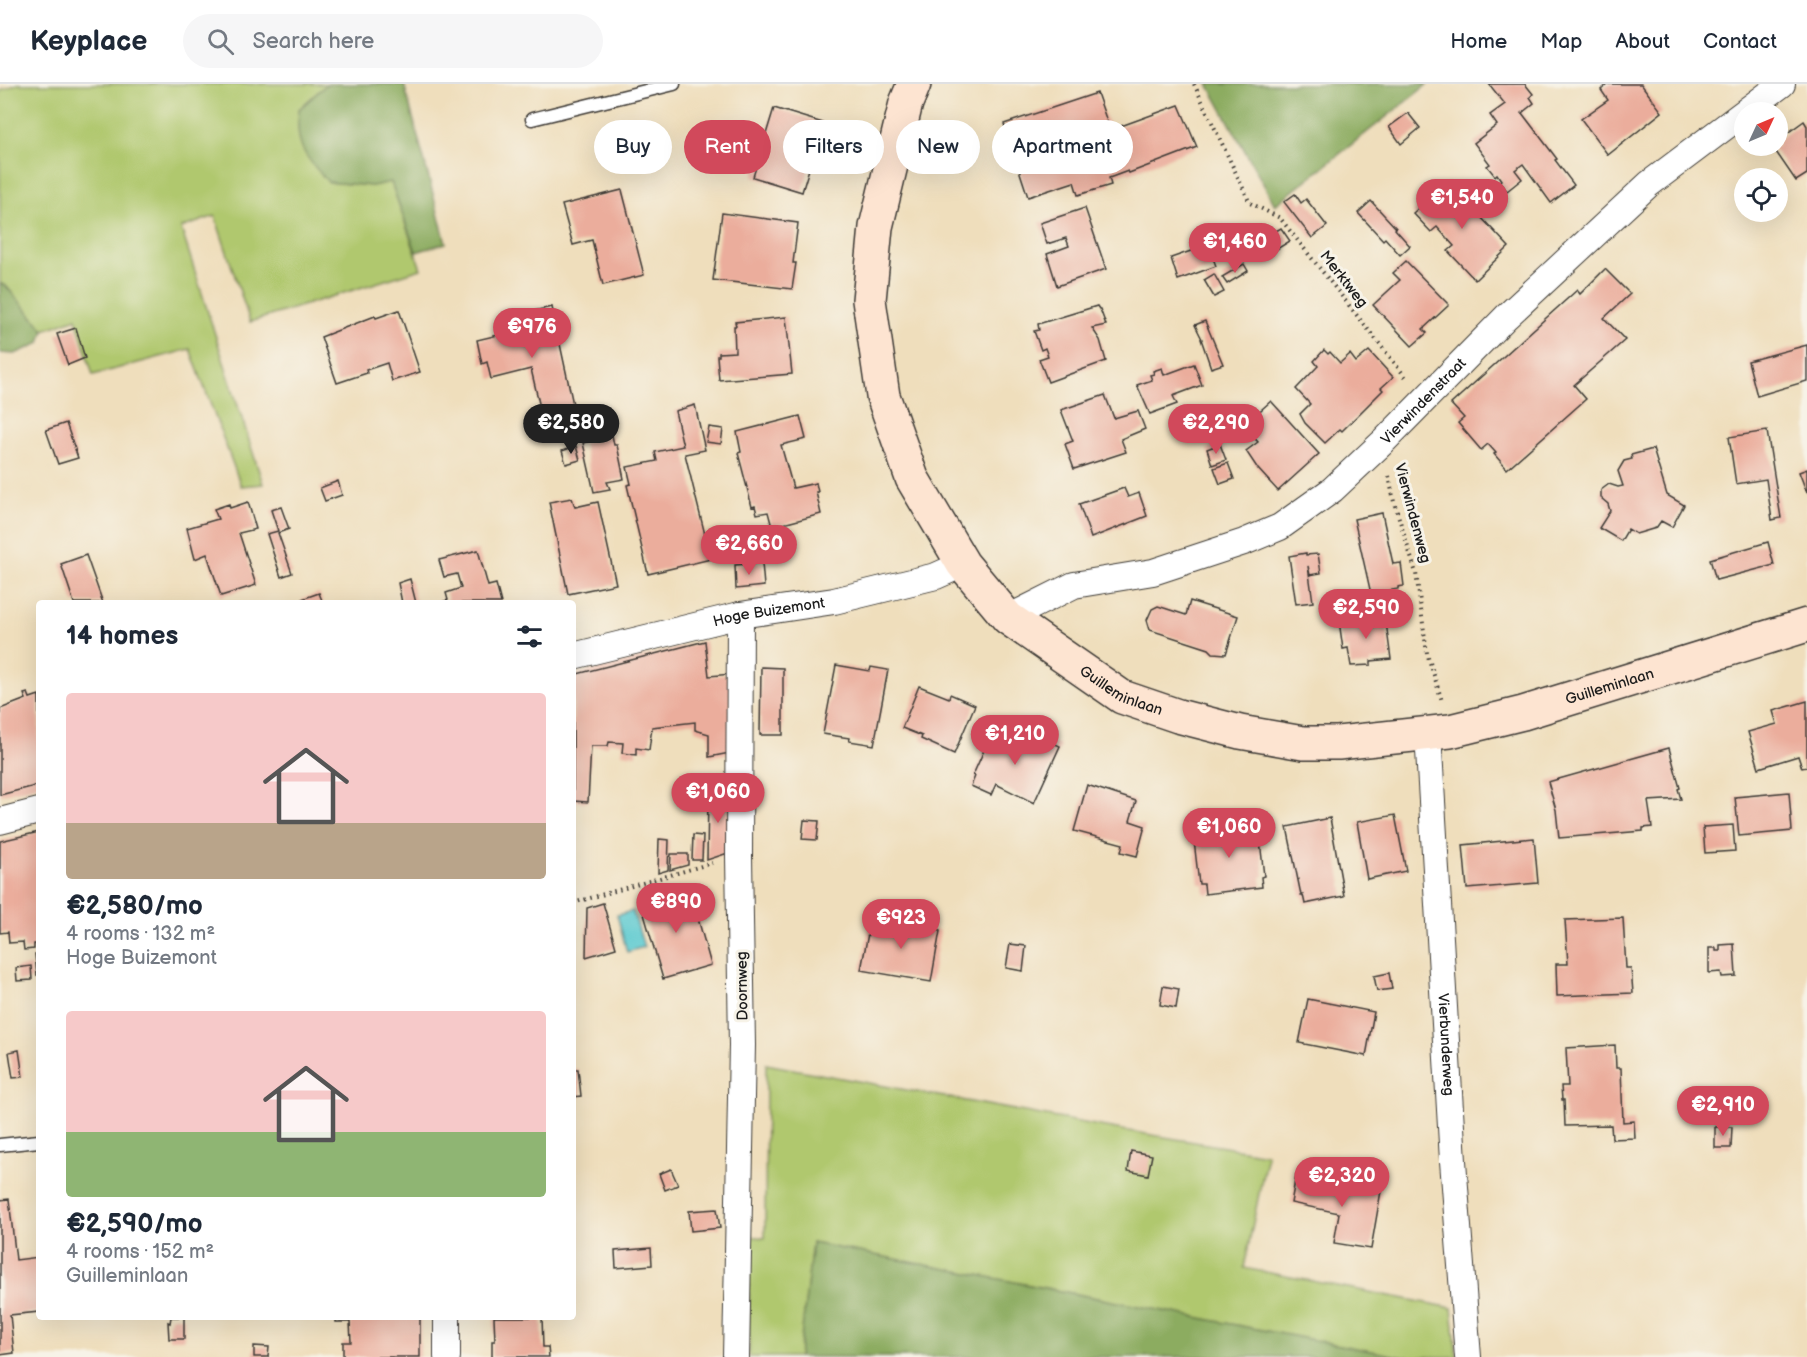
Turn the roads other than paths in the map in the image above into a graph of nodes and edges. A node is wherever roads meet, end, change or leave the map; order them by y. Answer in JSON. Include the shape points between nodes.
{"nodes":[{"id":1,"x":674,"y":84,"type":"edge"},
{"id":2,"x":914,"y":84,"type":"edge"},
{"id":3,"x":1782,"y":84,"type":"edge"},
{"id":4,"x":532,"y":119,"type":"dead end"},
{"id":5,"x":963,"y":564,"type":"junction"},
{"id":6,"x":740,"y":615,"type":"junction"},
{"id":7,"x":1008,"y":618,"type":"junction"},
{"id":8,"x":1807,"y":625,"type":"edge"},
{"id":9,"x":576,"y":655,"type":"edge"},
{"id":10,"x":1439,"y":732,"type":"junction"},
{"id":11,"x":36,"y":812,"type":"edge"},
{"id":12,"x":0,"y":821,"type":"edge"},
{"id":13,"x":36,"y":1141,"type":"edge"},
{"id":14,"x":0,"y":1145,"type":"edge"},
{"id":15,"x":447,"y":1320,"type":"edge"},
{"id":16,"x":447,"y":1357,"type":"edge"},
{"id":17,"x":736,"y":1357,"type":"edge"},
{"id":18,"x":1468,"y":1357,"type":"edge"}],
"edges":[{"from":1,"to":4,"type":"lane"},
{"from":2,"to":5,"type":"main road","name":"Guilleminlaan","via":[[876,227],[869,300],[883,396],[912,478]]},
{"from":3,"to":7,"type":"street","name":"Vierwindenstraat","via":[[1649,184],[1506,317],[1332,490],[1280,527],[1153,572],[1074,585]]},
{"from":5,"to":6,"type":"street","name":"Hoge Buizemont","via":[[936,576],[834,601]]},
{"from":5,"to":7,"type":"main road","name":"Guilleminlaan"},
{"from":6,"to":9,"type":"street","name":"Hoge Buizemont"},
{"from":6,"to":17,"type":"street","name":"Doornweg","via":[[742,1045]]},
{"from":7,"to":10,"type":"main road","name":"Guilleminlaan","via":[[1122,697],[1240,732],[1303,743],[1338,743]]},
{"from":8,"to":10,"type":"main road","name":"Guilleminlaan","via":[[1523,713]]},
{"from":10,"to":18,"type":"street","name":"Vierbunderweg","via":[[1453,1161]]},
{"from":11,"to":12,"type":"street"},
{"from":13,"to":14,"type":"lane"},
{"from":15,"to":16,"type":"street"}]}
